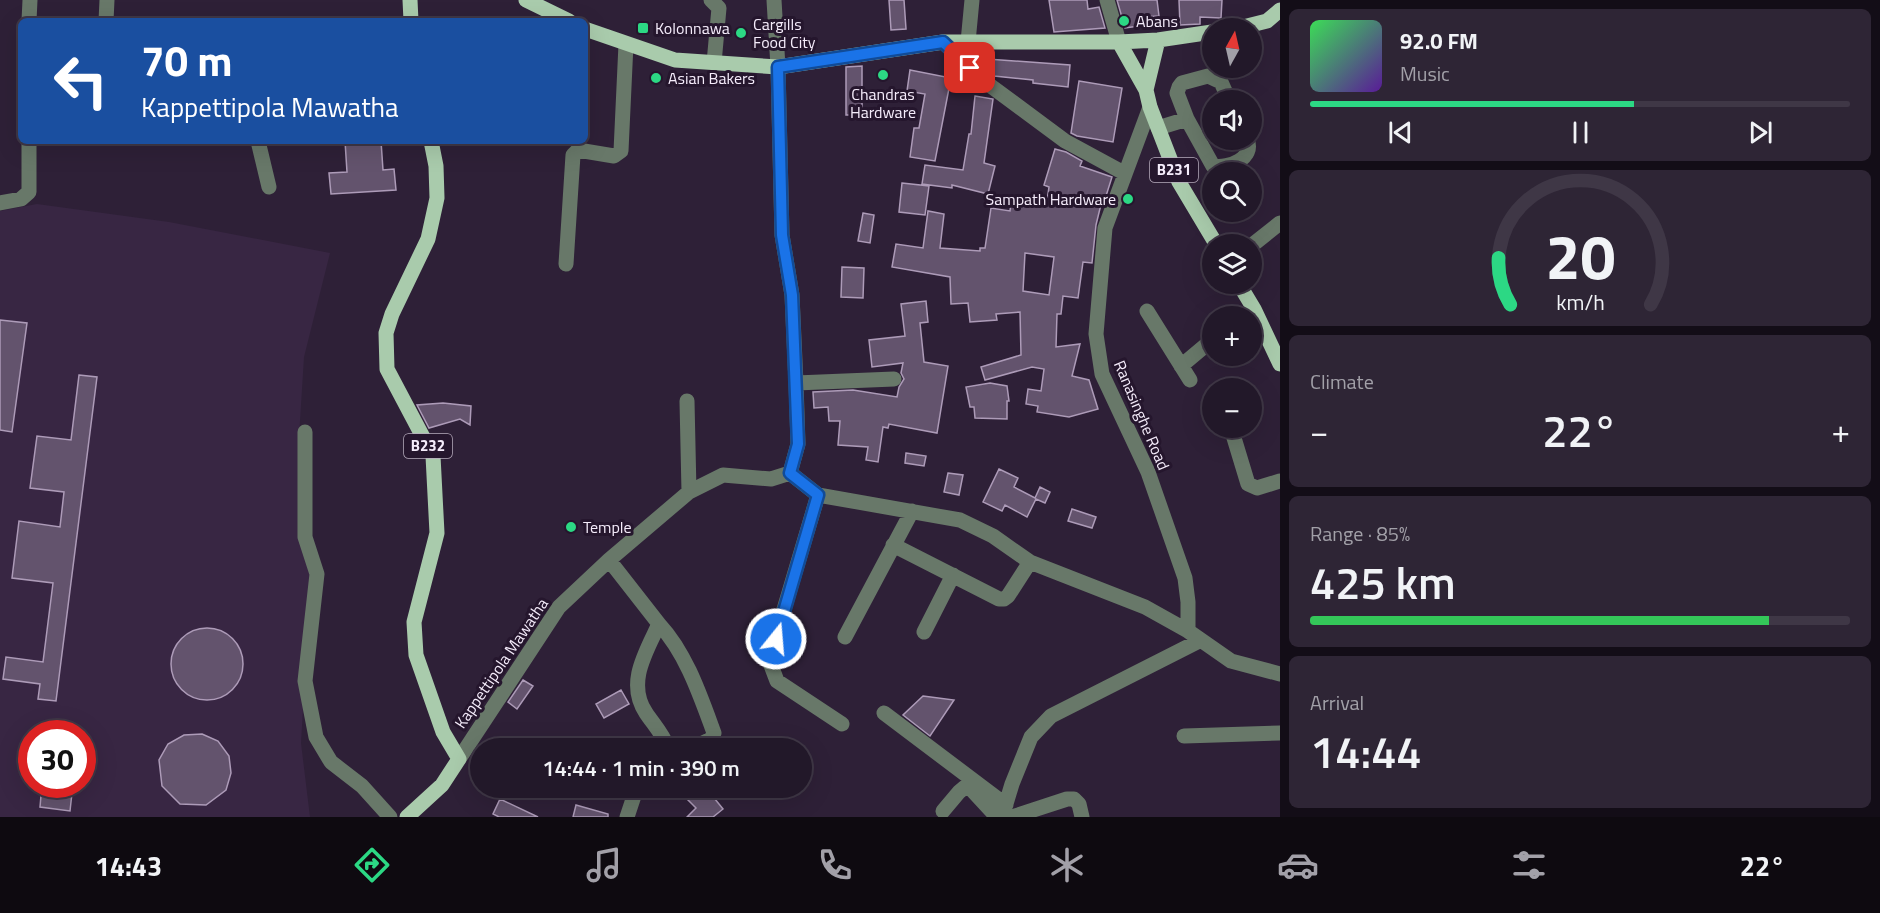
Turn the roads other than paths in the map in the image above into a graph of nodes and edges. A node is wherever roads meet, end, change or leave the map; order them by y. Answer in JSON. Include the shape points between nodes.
{"nodes":[{"id":1,"x":30,"y":0,"type":"edge"},
{"id":2,"x":107,"y":0,"type":"edge"},
{"id":3,"x":410,"y":0,"type":"edge"},
{"id":4,"x":526,"y":0,"type":"edge"},
{"id":5,"x":774,"y":0,"type":"edge"},
{"id":6,"x":972,"y":0,"type":"edge"},
{"id":7,"x":1107,"y":0,"type":"edge"},
{"id":8,"x":717,"y":3,"type":"edge"},
{"id":9,"x":1280,"y":10,"type":"edge"},
{"id":10,"x":30,"y":18,"type":"edge"},
{"id":11,"x":106,"y":18,"type":"edge"},
{"id":12,"x":411,"y":18,"type":"edge"},
{"id":13,"x":563,"y":18,"type":"edge"},
{"id":14,"x":1262,"y":22,"type":"edge"},
{"id":15,"x":588,"y":30,"type":"edge"},
{"id":16,"x":1202,"y":33,"type":"edge"},
{"id":17,"x":1158,"y":40,"type":"junction"},
{"id":18,"x":943,"y":42,"type":"junction"},
{"id":19,"x":968,"y":42,"type":"junction"},
{"id":20,"x":1119,"y":42,"type":"junction"},
{"id":21,"x":626,"y":44,"type":"junction"},
{"id":22,"x":714,"y":63,"type":"junction"},
{"id":23,"x":778,"y":67,"type":"junction"},
{"id":24,"x":1146,"y":90,"type":"junction"},
{"id":25,"x":1225,"y":90,"type":"edge"},
{"id":26,"x":1150,"y":107,"type":"junction"},
{"id":27,"x":1187,"y":119,"type":"junction"},
{"id":28,"x":1158,"y":128,"type":"junction"},
{"id":29,"x":29,"y":144,"type":"edge"},
{"id":30,"x":259,"y":144,"type":"edge"},
{"id":31,"x":432,"y":144,"type":"edge"},
{"id":32,"x":1202,"y":146,"type":"edge"},
{"id":33,"x":1204,"y":150,"type":"edge"},
{"id":34,"x":1249,"y":150,"type":"edge"},
{"id":35,"x":1124,"y":173,"type":"junction"},
{"id":36,"x":269,"y":187,"type":"dead end"},
{"id":37,"x":0,"y":203,"type":"edge"},
{"id":38,"x":1280,"y":224,"type":"edge"},
{"id":39,"x":1210,"y":234,"type":"edge"},
{"id":40,"x":1262,"y":238,"type":"edge"},
{"id":41,"x":566,"y":264,"type":"dead end"},
{"id":42,"x":1147,"y":311,"type":"dead end"},
{"id":43,"x":1262,"y":332,"type":"edge"},
{"id":44,"x":1202,"y":348,"type":"edge"},
{"id":45,"x":1280,"y":364,"type":"edge"},
{"id":46,"x":1181,"y":366,"type":"junction"},
{"id":47,"x":894,"y":379,"type":"dead end"},
{"id":48,"x":1190,"y":380,"type":"dead end"},
{"id":49,"x":796,"y":383,"type":"junction"},
{"id":50,"x":687,"y":401,"type":"dead end"},
{"id":51,"x":305,"y":432,"type":"dead end"},
{"id":52,"x":1234,"y":438,"type":"edge"},
{"id":53,"x":790,"y":473,"type":"junction"},
{"id":54,"x":1280,"y":481,"type":"edge"},
{"id":55,"x":689,"y":492,"type":"junction"},
{"id":56,"x":818,"y":495,"type":"junction"},
{"id":57,"x":912,"y":511,"type":"junction"},
{"id":58,"x":893,"y":545,"type":"junction"},
{"id":59,"x":609,"y":560,"type":"junction"},
{"id":60,"x":1030,"y":562,"type":"junction"},
{"id":61,"x":953,"y":575,"type":"junction"},
{"id":62,"x":658,"y":624,"type":"junction"},
{"id":63,"x":1188,"y":631,"type":"junction"},
{"id":64,"x":924,"y":632,"type":"dead end"},
{"id":65,"x":845,"y":637,"type":"dead end"},
{"id":66,"x":1201,"y":640,"type":"junction"},
{"id":67,"x":1280,"y":674,"type":"edge"},
{"id":68,"x":884,"y":713,"type":"dead end"},
{"id":69,"x":842,"y":724,"type":"dead end"},
{"id":70,"x":1280,"y":733,"type":"edge"},
{"id":71,"x":1184,"y":736,"type":"dead end"},
{"id":72,"x":664,"y":738,"type":"edge"},
{"id":73,"x":712,"y":738,"type":"edge"},
{"id":74,"x":459,"y":759,"type":"junction"},
{"id":75,"x":633,"y":798,"type":"edge"},
{"id":76,"x":943,"y":811,"type":"dead end"},
{"id":77,"x":1004,"y":814,"type":"edge"},
{"id":78,"x":390,"y":817,"type":"edge"},
{"id":79,"x":407,"y":817,"type":"edge"},
{"id":80,"x":627,"y":817,"type":"edge"},
{"id":81,"x":1082,"y":817,"type":"edge"}],
"edges":[{"from":1,"to":10,"type":"street"},
{"from":2,"to":11,"type":"street"},
{"from":3,"to":12,"type":"main road"},
{"from":4,"to":13,"type":"main road"},
{"from":5,"to":23,"type":"street"},
{"from":6,"to":19,"type":"street"},
{"from":7,"to":20,"type":"street"},
{"from":8,"to":22,"type":"street"},
{"from":9,"to":14,"type":"main road"},
{"from":15,"to":21,"type":"main road"},
{"from":16,"to":17,"type":"main road"},
{"from":17,"to":20,"type":"main road"},
{"from":17,"to":24,"type":"main road","number":"B231"},
{"from":18,"to":19,"type":"main road"},
{"from":18,"to":23,"type":"main road"},
{"from":18,"to":35,"type":"street","via":[[984,81],[1065,141]]},
{"from":19,"to":20,"type":"main road"},
{"from":20,"to":24,"type":"main road","number":"B231"},
{"from":21,"to":22,"type":"main road","via":[[675,60]]},
{"from":21,"to":41,"type":"street","via":[[621,151],[614,156],[578,150],[573,155]]},
{"from":22,"to":23,"type":"main road"},
{"from":23,"to":49,"type":"street","via":[[782,235],[792,295]]},
{"from":24,"to":26,"type":"main road","number":"B231"},
{"from":25,"to":27,"type":"street","via":[[1221,82],[1208,76],[1182,83],[1177,93]]},
{"from":26,"to":28,"type":"main road","number":"B231"},
{"from":26,"to":35,"type":"street","name":"Ranasinghe Road"},
{"from":27,"to":28,"type":"street"},
{"from":27,"to":32,"type":"street"},
{"from":28,"to":39,"type":"main road","number":"B231","via":[[1179,182]]},
{"from":29,"to":37,"type":"street","via":[[29,192],[21,199]]},
{"from":30,"to":36,"type":"street"},
{"from":31,"to":74,"type":"main road","number":"B232","via":[[437,198],[428,239],[392,314],[387,333],[387,369],[433,456],[437,533],[414,622],[416,655],[443,732]]},
{"from":33,"to":34,"type":"street","via":[[1213,166],[1219,167],[1244,158]]},
{"from":35,"to":63,"type":"street","name":"Ranasinghe Road","via":[[1105,228],[1096,334],[1102,374],[1148,472],[1185,578]]},
{"from":38,"to":40,"type":"street"},
{"from":42,"to":46,"type":"street"},
{"from":43,"to":45,"type":"main road"},
{"from":44,"to":46,"type":"street"},
{"from":46,"to":48,"type":"street"},
{"from":47,"to":49,"type":"street"},
{"from":49,"to":53,"type":"street","via":[[798,444]]},
{"from":50,"to":55,"type":"street"},
{"from":51,"to":78,"type":"street","via":[[305,537],[317,574],[305,681],[316,737],[331,762],[362,786]]},
{"from":52,"to":54,"type":"street","via":[[1248,484],[1257,488]]},
{"from":53,"to":55,"type":"street","name":"Kappettipola Mawatha","via":[[771,478],[723,476]]},
{"from":53,"to":56,"type":"street"},
{"from":55,"to":59,"type":"street","name":"Kappettipola Mawatha"},
{"from":56,"to":57,"type":"street"},
{"from":56,"to":69,"type":"street","via":[[769,660],[777,681]]},
{"from":57,"to":58,"type":"street"},
{"from":57,"to":60,"type":"street","via":[[960,520],[993,536]]},
{"from":58,"to":61,"type":"street"},
{"from":58,"to":65,"type":"street"},
{"from":59,"to":62,"type":"street"},
{"from":59,"to":74,"type":"street","name":"Kappettipola Mawatha","via":[[559,608]]},
{"from":60,"to":61,"type":"street","via":[[1004,599]]},
{"from":60,"to":63,"type":"street","via":[[1145,607]]},
{"from":61,"to":64,"type":"street"},
{"from":62,"to":72,"type":"street","via":[[639,668],[637,689],[644,711]]},
{"from":62,"to":73,"type":"street","via":[[673,639],[700,696],[714,733]]},
{"from":63,"to":66,"type":"street"},
{"from":66,"to":67,"type":"street","via":[[1231,661]]},
{"from":66,"to":77,"type":"street","via":[[1051,716],[1031,737]]},
{"from":68,"to":77,"type":"street"},
{"from":70,"to":71,"type":"street"},
{"from":74,"to":79,"type":"main road","via":[[442,785]]},
{"from":75,"to":80,"type":"street"},
{"from":76,"to":77,"type":"street","via":[[965,787]]},
{"from":77,"to":81,"type":"street","via":[[1074,799]]}]}
